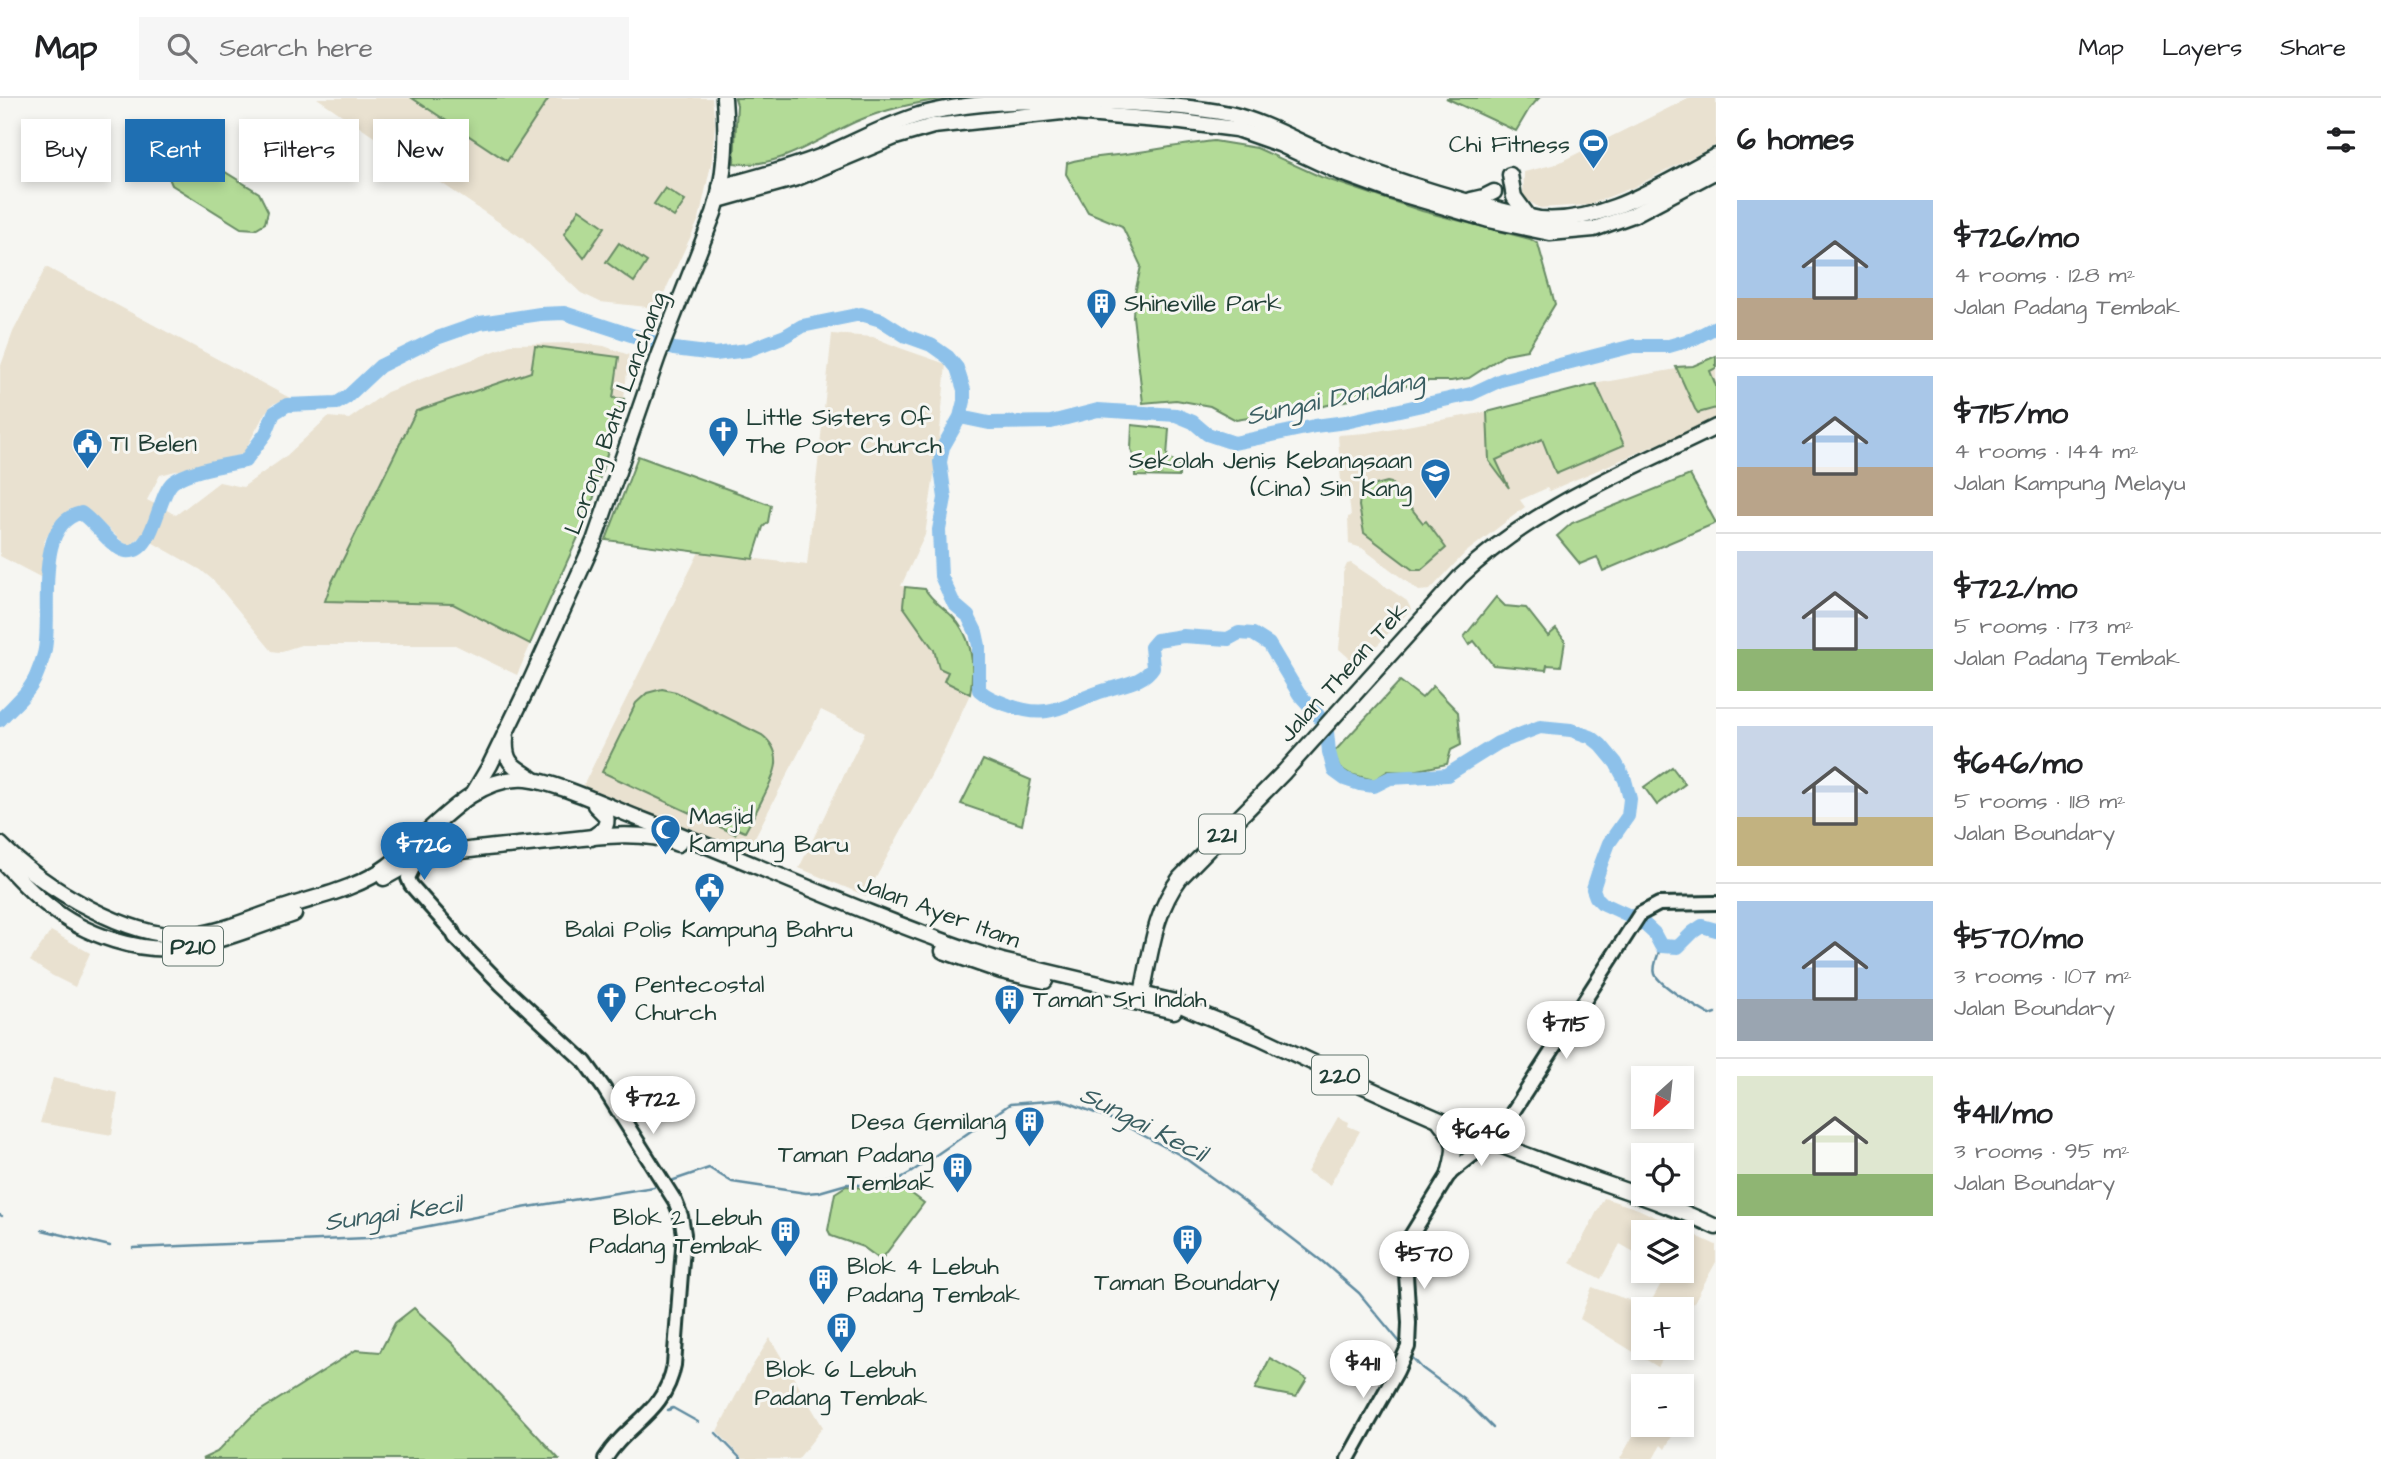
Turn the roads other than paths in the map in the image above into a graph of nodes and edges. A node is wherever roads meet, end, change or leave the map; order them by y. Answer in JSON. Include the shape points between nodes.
{"nodes":[{"id":1,"x":724,"y":98,"type":"edge"},
{"id":2,"x":1173,"y":106,"type":"junction"},
{"id":3,"x":1118,"y":117,"type":"junction"},
{"id":4,"x":1220,"y":126,"type":"junction"},
{"id":5,"x":724,"y":151,"type":"junction"},
{"id":6,"x":1716,"y":156,"type":"edge"},
{"id":7,"x":1716,"y":171,"type":"edge"},
{"id":8,"x":1510,"y":175,"type":"dead end"},
{"id":9,"x":765,"y":176,"type":"junction"},
{"id":10,"x":719,"y":193,"type":"junction"},
{"id":11,"x":1492,"y":204,"type":"junction"},
{"id":12,"x":1437,"y":205,"type":"junction"},
{"id":13,"x":1528,"y":216,"type":"junction"},
{"id":14,"x":1536,"y":231,"type":"junction"},
{"id":15,"x":1716,"y":428,"type":"edge"},
{"id":16,"x":1716,"y":434,"type":"edge"},
{"id":17,"x":1661,"y":455,"type":"junction"},
{"id":18,"x":506,"y":733,"type":"junction"},
{"id":19,"x":535,"y":780,"type":"junction"},
{"id":20,"x":473,"y":793,"type":"junction"},
{"id":21,"x":582,"y":796,"type":"junction"},
{"id":22,"x":591,"y":838,"type":"junction"},
{"id":23,"x":0,"y":844,"type":"edge"},
{"id":24,"x":0,"y":859,"type":"edge"},
{"id":25,"x":416,"y":862,"type":"junction"},
{"id":26,"x":379,"y":881,"type":"junction"},
{"id":27,"x":1716,"y":902,"type":"edge"},
{"id":28,"x":122,"y":923,"type":"junction"},
{"id":29,"x":455,"y":937,"type":"junction"},
{"id":30,"x":113,"y":938,"type":"junction"},
{"id":31,"x":1141,"y":998,"type":"junction"},
{"id":32,"x":1439,"y":1121,"type":"junction"},
{"id":33,"x":1490,"y":1141,"type":"junction"},
{"id":34,"x":1449,"y":1174,"type":"junction"},
{"id":35,"x":1716,"y":1227,"type":"edge"},
{"id":36,"x":605,"y":1459,"type":"edge"},
{"id":37,"x":1348,"y":1459,"type":"edge"}],
"edges":[{"from":1,"to":5,"type":"main road","name":"Lorong Batu Lanchang"},
{"from":2,"to":3,"type":"main road","via":[[1165,114]]},
{"from":2,"to":4,"type":"main road","via":[[1181,115]]},
{"from":2,"to":9,"type":"main road","via":[[1075,101],[960,108],[908,119]]},
{"from":2,"to":11,"type":"main road","via":[[1230,114],[1337,158],[1419,186]]},
{"from":3,"to":4,"type":"main road"},
{"from":3,"to":10,"type":"main road","via":[[1037,113],[933,126],[797,178]]},
{"from":4,"to":12,"type":"main road"},
{"from":5,"to":9,"type":"main road","via":[[734,173]]},
{"from":5,"to":10,"type":"main road","name":"Lorong Batu Lanchang"},
{"from":6,"to":13,"type":"main road","via":[[1621,205],[1589,216],[1554,220]]},
{"from":7,"to":14,"type":"main road","via":[[1644,210],[1594,229]]},
{"from":8,"to":13,"type":"main road","via":[[1514,197]]},
{"from":9,"to":10,"type":"main road"},
{"from":10,"to":18,"type":"main road","name":"Lorong Batu Lanchang","via":[[594,541]]},
{"from":11,"to":12,"type":"main road","via":[[1483,212]]},
{"from":11,"to":13,"type":"main road"},
{"from":11,"to":14,"type":"main road","via":[[1496,215]]},
{"from":12,"to":14,"type":"main road"},
{"from":15,"to":17,"type":"main road","name":"Jalan Thean Tek","number":"221"},
{"from":16,"to":17,"type":"main road","name":"Jalan Thean Tek","number":"221"},
{"from":17,"to":31,"type":"main road","name":"Jalan Thean Tek","number":"221","via":[[1552,507],[1460,577],[1169,892],[1157,921]]},
{"from":18,"to":19,"type":"main road","via":[[507,759]]},
{"from":18,"to":20,"type":"main road","name":"Lorong Batu Lanchang"},
{"from":19,"to":20,"type":"main road","name":"Jalan Ayer Itam","via":[[510,779]]},
{"from":19,"to":21,"type":"main road","name":"Jalan Ayer Itam"},
{"from":20,"to":28,"type":"main road","name":"Jalan Ayer Itam","via":[[386,867],[344,889],[195,934],[159,934]]},
{"from":21,"to":22,"type":"main road","via":[[603,811],[607,820],[604,829]]},
{"from":21,"to":31,"type":"main road","name":"Jalan Ayer Itam","via":[[974,952]]},
{"from":22,"to":25,"type":"main road","name":"Jalan Ayer Itam","via":[[442,854]]},
{"from":22,"to":31,"type":"main road","name":"Jalan Ayer Itam","via":[[665,839],[971,962]]},
{"from":23,"to":28,"type":"main road","name":"Jalan Ayer Itam","via":[[61,893]]},
{"from":24,"to":30,"type":"main road","name":"Jalan Ayer Itam","number":"P210","via":[[64,917]]},
{"from":25,"to":26,"type":"main road","name":"Jalan Ayer Itam"},
{"from":25,"to":29,"type":"street","via":[[408,881]]},
{"from":26,"to":29,"type":"street","via":[[392,879],[403,884]]},
{"from":26,"to":30,"type":"main road","name":"Jalan Ayer Itam","number":"P210","via":[[345,898],[190,947],[159,948]]},
{"from":27,"to":33,"type":"street","via":[[1659,904],[1640,914],[1506,1124]]},
{"from":28,"to":30,"type":"main road","via":[[110,930]]},
{"from":29,"to":36,"type":"street","via":[[593,1071],[681,1216],[684,1234],[670,1384]]},
{"from":31,"to":32,"type":"main road","name":"Jalan Ayer Itam","number":"220","via":[[1241,1029]]},
{"from":32,"to":33,"type":"main road","name":"Jalan Ayer Itam","number":"220"},
{"from":32,"to":34,"type":"main road","via":[[1455,1142]]},
{"from":33,"to":34,"type":"street"},
{"from":33,"to":35,"type":"main road","name":"Jalan Ayer Itam","number":"220"},
{"from":34,"to":37,"type":"street","via":[[1405,1249],[1407,1351]]}]}
